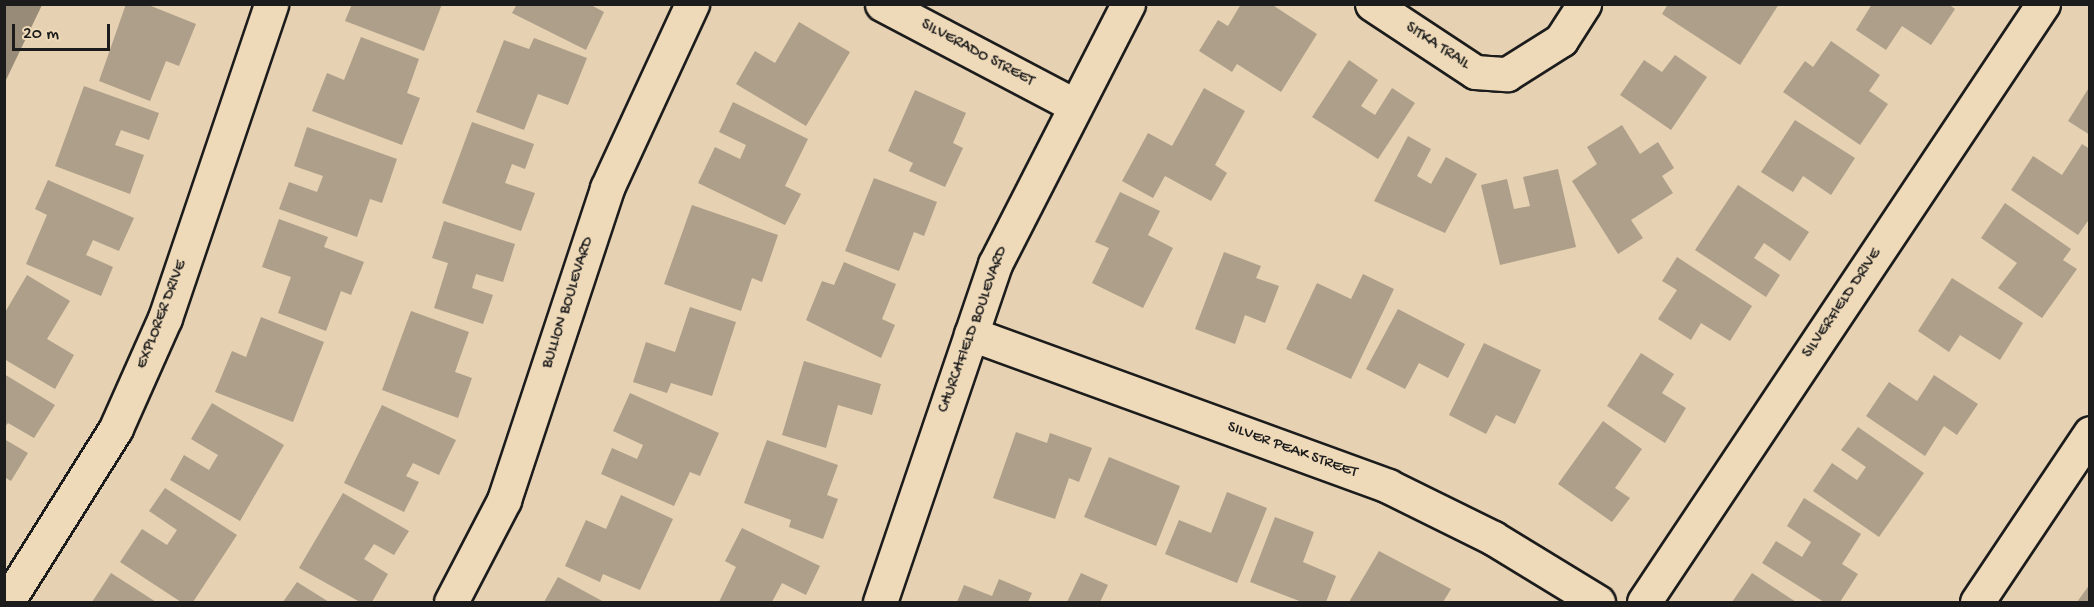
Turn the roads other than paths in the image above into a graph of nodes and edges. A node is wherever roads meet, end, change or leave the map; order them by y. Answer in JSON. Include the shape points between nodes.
{"nodes":[{"id":1,"x":271,"y":4,"type":"edge"},
{"id":2,"x":692,"y":4,"type":"edge"},
{"id":3,"x":882,"y":4,"type":"edge"},
{"id":4,"x":1128,"y":4,"type":"edge"},
{"id":5,"x":1372,"y":4,"type":"edge"},
{"id":6,"x":1584,"y":4,"type":"edge"},
{"id":7,"x":2043,"y":4,"type":"edge"},
{"id":8,"x":1072,"y":104,"type":"junction"},
{"id":9,"x":971,"y":334,"type":"junction"},
{"id":10,"x":2087,"y":441,"type":"edge"},
{"id":11,"x":7,"y":603,"type":"edge"},
{"id":12,"x":451,"y":603,"type":"edge"},
{"id":13,"x":880,"y":603,"type":"edge"},
{"id":14,"x":1598,"y":603,"type":"edge"},
{"id":15,"x":1644,"y":603,"type":"edge"},
{"id":16,"x":1977,"y":603,"type":"edge"}],
"edges":[{"from":1,"to":11,"type":"street","name":"EXPLORER DRIVE","via":[[165,318],[116,428]]},
{"from":2,"to":12,"type":"street","name":"BULLION BOULEVARD","via":[[607,188],[504,500]]},
{"from":3,"to":8,"type":"street","name":"SILVERADO STREET"},
{"from":4,"to":8,"type":"street","name":"CHURCHFIELD BOULEVARD"},
{"from":5,"to":6,"type":"street","name":"SITKA TRAIL","via":[[1475,72],[1507,74],[1561,40]]},
{"from":7,"to":15,"type":"street","name":"SILVERFIELD DRIVE"},
{"from":8,"to":9,"type":"street","name":"CHURCHFIELD BOULEVARD","via":[[995,264]]},
{"from":9,"to":13,"type":"street","name":"CHURCHFIELD BOULEVARD"},
{"from":9,"to":14,"type":"street","name":"SILVER PEAK STREET","via":[[1388,486],[1493,538]]},
{"from":10,"to":16,"type":"street"}]}
